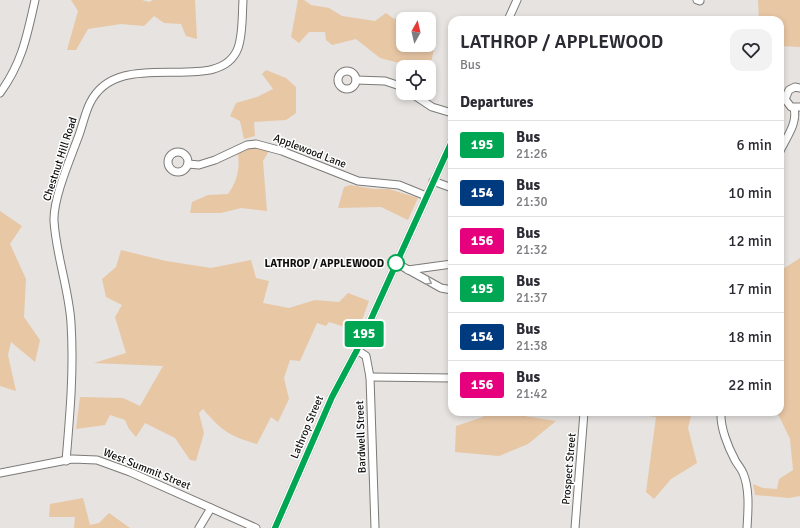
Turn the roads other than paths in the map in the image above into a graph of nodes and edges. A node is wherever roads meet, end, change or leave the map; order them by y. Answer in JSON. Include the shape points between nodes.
{"nodes":[{"id":1,"x":35,"y":0,"type":"edge"},
{"id":2,"x":243,"y":0,"type":"edge"},
{"id":3,"x":517,"y":0,"type":"edge"},
{"id":4,"x":510,"y":16,"type":"edge"},
{"id":5,"x":356,"y":80,"type":"dead end"},
{"id":6,"x":396,"y":85,"type":"edge"},
{"id":7,"x":800,"y":88,"type":"edge"},
{"id":8,"x":0,"y":93,"type":"edge"},
{"id":9,"x":422,"y":100,"type":"edge"},
{"id":10,"x":797,"y":107,"type":"edge"},
{"id":11,"x":448,"y":112,"type":"edge"},
{"id":12,"x":784,"y":143,"type":"edge"},
{"id":13,"x":448,"y":149,"type":"edge"},
{"id":14,"x":188,"y":164,"type":"dead end"},
{"id":15,"x":433,"y":181,"type":"junction"},
{"id":16,"x":448,"y":187,"type":"edge"},
{"id":17,"x":426,"y":196,"type":"junction"},
{"id":18,"x":396,"y":263,"type":"junction"},
{"id":19,"x":448,"y":265,"type":"edge"},
{"id":20,"x":408,"y":270,"type":"junction"},
{"id":21,"x":448,"y":289,"type":"edge"},
{"id":22,"x":357,"y":350,"type":"junction"},
{"id":23,"x":370,"y":377,"type":"junction"},
{"id":24,"x":448,"y":378,"type":"edge"},
{"id":25,"x":584,"y":416,"type":"edge"},
{"id":26,"x":722,"y":416,"type":"edge"},
{"id":27,"x":66,"y":461,"type":"junction"},
{"id":28,"x":0,"y":473,"type":"edge"},
{"id":29,"x":211,"y":508,"type":"junction"},
{"id":30,"x":199,"y":528,"type":"edge"},
{"id":31,"x":256,"y":528,"type":"edge"},
{"id":32,"x":275,"y":528,"type":"edge"},
{"id":33,"x":375,"y":528,"type":"edge"},
{"id":34,"x":575,"y":528,"type":"edge"},
{"id":35,"x":747,"y":528,"type":"edge"}],
"edges":[{"from":1,"to":8,"type":"street","via":[[17,67]]},
{"from":2,"to":27,"type":"street","name":"Chestnut Hill Road","via":[[238,48],[233,57],[224,64],[214,69],[196,72],[123,75],[102,86],[90,104],[54,211],[56,237],[71,320],[73,350],[73,391]]},
{"from":3,"to":4,"type":"street"},
{"from":5,"to":6,"type":"street","via":[[385,81]]},
{"from":7,"to":10,"type":"street","via":[[792,88],[785,95],[788,105]]},
{"from":9,"to":11,"type":"street"},
{"from":10,"to":12,"type":"street","via":[[794,122]]},
{"from":13,"to":15,"type":"street","name":"Lathrop Street"},
{"from":14,"to":17,"type":"street","name":"Applewood Lane","via":[[199,165],[247,145],[256,144],[282,151],[358,181],[399,185]]},
{"from":15,"to":16,"type":"street"},
{"from":15,"to":17,"type":"street","name":"Lathrop Street"},
{"from":17,"to":18,"type":"street","name":"Lathrop Street"},
{"from":18,"to":20,"type":"street"},
{"from":18,"to":22,"type":"street","name":"Lathrop Street"},
{"from":19,"to":20,"type":"street"},
{"from":20,"to":21,"type":"street","one_way":true,"via":[[440,288]]},
{"from":22,"to":23,"type":"street","name":"Bardwell Street","via":[[366,356]]},
{"from":22,"to":32,"type":"street","name":"Lathrop Street","via":[[332,397]]},
{"from":23,"to":24,"type":"street"},
{"from":23,"to":33,"type":"street","name":"Bardwell Street"},
{"from":25,"to":34,"type":"street","name":"Prospect Street"},
{"from":26,"to":35,"type":"street","via":[[728,442],[747,485]]},
{"from":27,"to":28,"type":"street","name":"West Summit Street"},
{"from":27,"to":29,"type":"street","name":"West Summit Street","via":[[104,461]]},
{"from":29,"to":30,"type":"street"},
{"from":29,"to":31,"type":"street","name":"West Summit Street"}]}
